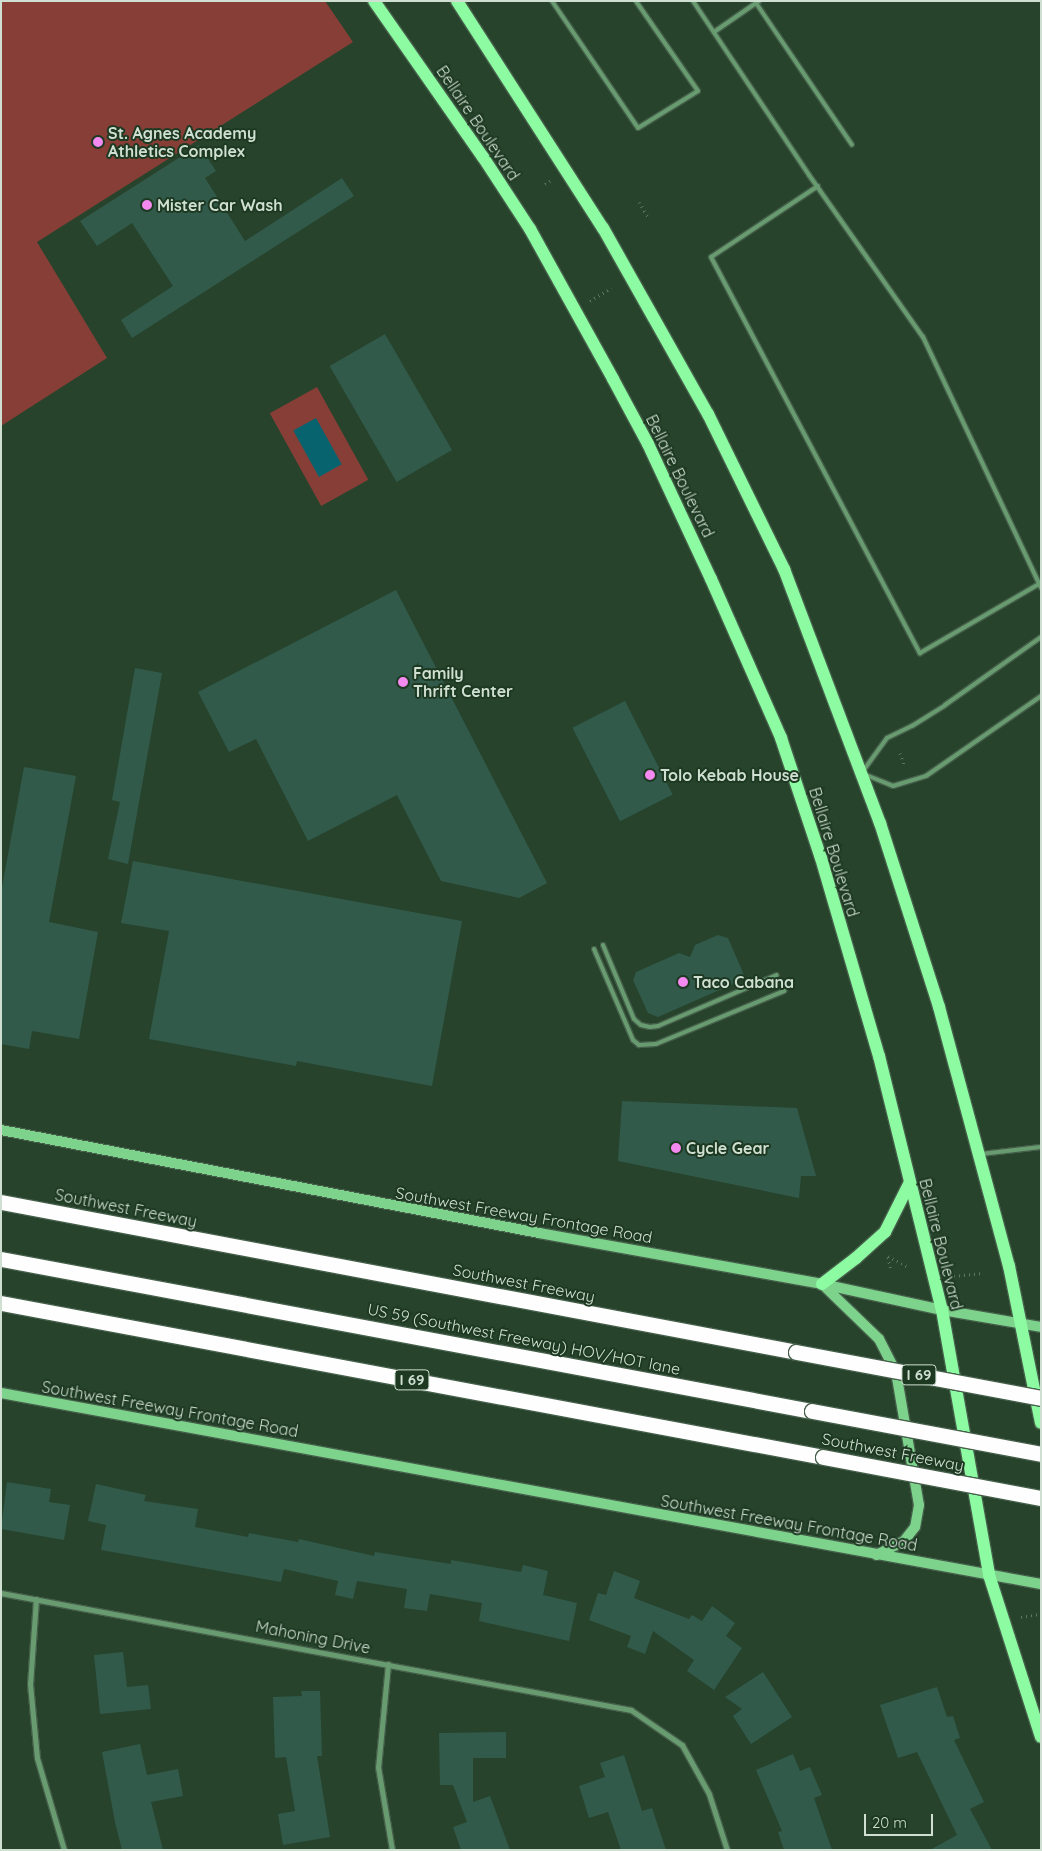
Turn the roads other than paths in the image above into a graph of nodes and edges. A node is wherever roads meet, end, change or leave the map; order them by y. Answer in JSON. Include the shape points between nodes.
{"nodes":[{"id":1,"x":374,"y":1,"type":"edge"},
{"id":2,"x":458,"y":1,"type":"edge"},
{"id":3,"x":552,"y":1,"type":"edge"},
{"id":4,"x":636,"y":1,"type":"edge"},
{"id":5,"x":693,"y":1,"type":"edge"},
{"id":6,"x":757,"y":2,"type":"edge"},
{"id":7,"x":714,"y":32,"type":"junction"},
{"id":8,"x":852,"y":145,"type":"dead end"},
{"id":9,"x":818,"y":186,"type":"junction"},
{"id":10,"x":1040,"y":586,"type":"edge"},
{"id":11,"x":1041,"y":637,"type":"edge"},
{"id":12,"x":1041,"y":696,"type":"edge"},
{"id":13,"x":862,"y":774,"type":"junction"},
{"id":14,"x":603,"y":945,"type":"dead end"},
{"id":15,"x":594,"y":949,"type":"dead end"},
{"id":16,"x":777,"y":975,"type":"dead end"},
{"id":17,"x":784,"y":991,"type":"dead end"},
{"id":18,"x":1,"y":1130,"type":"edge"},
{"id":19,"x":1041,"y":1147,"type":"edge"},
{"id":20,"x":979,"y":1154,"type":"junction"},
{"id":21,"x":909,"y":1184,"type":"junction"},
{"id":22,"x":1,"y":1202,"type":"edge"},
{"id":23,"x":1,"y":1259,"type":"edge"},
{"id":24,"x":822,"y":1284,"type":"junction"},
{"id":25,"x":1,"y":1303,"type":"edge"},
{"id":26,"x":942,"y":1310,"type":"junction"},
{"id":27,"x":1021,"y":1323,"type":"junction"},
{"id":28,"x":1041,"y":1327,"type":"edge"},
{"id":29,"x":1,"y":1393,"type":"edge"},
{"id":30,"x":1041,"y":1398,"type":"edge"},
{"id":31,"x":1041,"y":1423,"type":"edge"},
{"id":32,"x":1041,"y":1454,"type":"edge"},
{"id":33,"x":1041,"y":1498,"type":"edge"},
{"id":34,"x":876,"y":1555,"type":"junction"},
{"id":35,"x":989,"y":1575,"type":"junction"},
{"id":36,"x":1041,"y":1584,"type":"edge"},
{"id":37,"x":1,"y":1593,"type":"edge"},
{"id":38,"x":36,"y":1599,"type":"junction"},
{"id":39,"x":388,"y":1664,"type":"junction"},
{"id":40,"x":1041,"y":1737,"type":"edge"},
{"id":41,"x":64,"y":1850,"type":"edge"},
{"id":42,"x":392,"y":1850,"type":"edge"},
{"id":43,"x":727,"y":1850,"type":"edge"}],
"edges":[{"from":1,"to":21,"type":"main road","name":"Bellaire Boulevard","via":[[530,229],[648,444],[711,579],[781,738],[821,858],[878,1056]]},
{"from":2,"to":13,"type":"main road","via":[[603,228],[708,414],[784,569]]},
{"from":3,"to":4,"type":"lane","via":[[638,128],[698,91]]},
{"from":5,"to":7,"type":"lane"},
{"from":6,"to":7,"type":"lane"},
{"from":6,"to":8,"type":"lane"},
{"from":7,"to":9,"type":"lane"},
{"from":9,"to":10,"type":"lane","via":[[923,337]]},
{"from":9,"to":10,"type":"lane","via":[[711,257],[920,653]]},
{"from":11,"to":13,"type":"lane","via":[[946,705],[887,738]]},
{"from":12,"to":13,"type":"lane","via":[[926,776],[893,786]]},
{"from":13,"to":20,"type":"main road","via":[[939,1007]]},
{"from":14,"to":16,"type":"lane","via":[[634,1019],[650,1026],[658,1026]]},
{"from":15,"to":17,"type":"lane","via":[[633,1040],[639,1045],[656,1044]]},
{"from":18,"to":24,"type":"main road","name":"Southwest Freeway Frontage Road"},
{"from":19,"to":20,"type":"lane"},
{"from":20,"to":27,"type":"main road"},
{"from":21,"to":24,"type":"main road","via":[[885,1232]]},
{"from":21,"to":26,"type":"main road","name":"Bellaire Boulevard"},
{"from":22,"to":30,"type":"highway","name":"Southwest Freeway","number":"I 69","bridge":true},
{"from":23,"to":32,"type":"highway","name":"US 59 (Southwest Freeway) HOV/HOT lane","bridge":true},
{"from":24,"to":26,"type":"main road","name":"Southwest Freeway Frontage Road"},
{"from":24,"to":34,"type":"main road","via":[[879,1339],[896,1372],[919,1505],[915,1527],[904,1541]]},
{"from":25,"to":33,"type":"highway","name":"Southwest Freeway","number":"I 69","bridge":true},
{"from":26,"to":27,"type":"main road","name":"Southwest Freeway Frontage Road"},
{"from":26,"to":35,"type":"main road","name":"Bellaire Boulevard"},
{"from":27,"to":28,"type":"main road","name":"Southwest Freeway Frontage Road"},
{"from":27,"to":31,"type":"main road"},
{"from":29,"to":34,"type":"main road","name":"Southwest Freeway Frontage Road"},
{"from":34,"to":35,"type":"main road","name":"Southwest Freeway Frontage Road"},
{"from":35,"to":36,"type":"main road","name":"Southwest Freeway Frontage Road"},
{"from":35,"to":40,"type":"main road","name":"Bellaire Boulevard"},
{"from":37,"to":38,"type":"street","name":"Mahoning Drive"},
{"from":38,"to":39,"type":"street","name":"Mahoning Drive"},
{"from":38,"to":41,"type":"street","via":[[30,1684],[37,1758]]},
{"from":39,"to":42,"type":"street","via":[[378,1767]]},
{"from":39,"to":43,"type":"street","name":"Mahoning Drive","via":[[631,1710],[682,1745],[709,1794]]}]}
